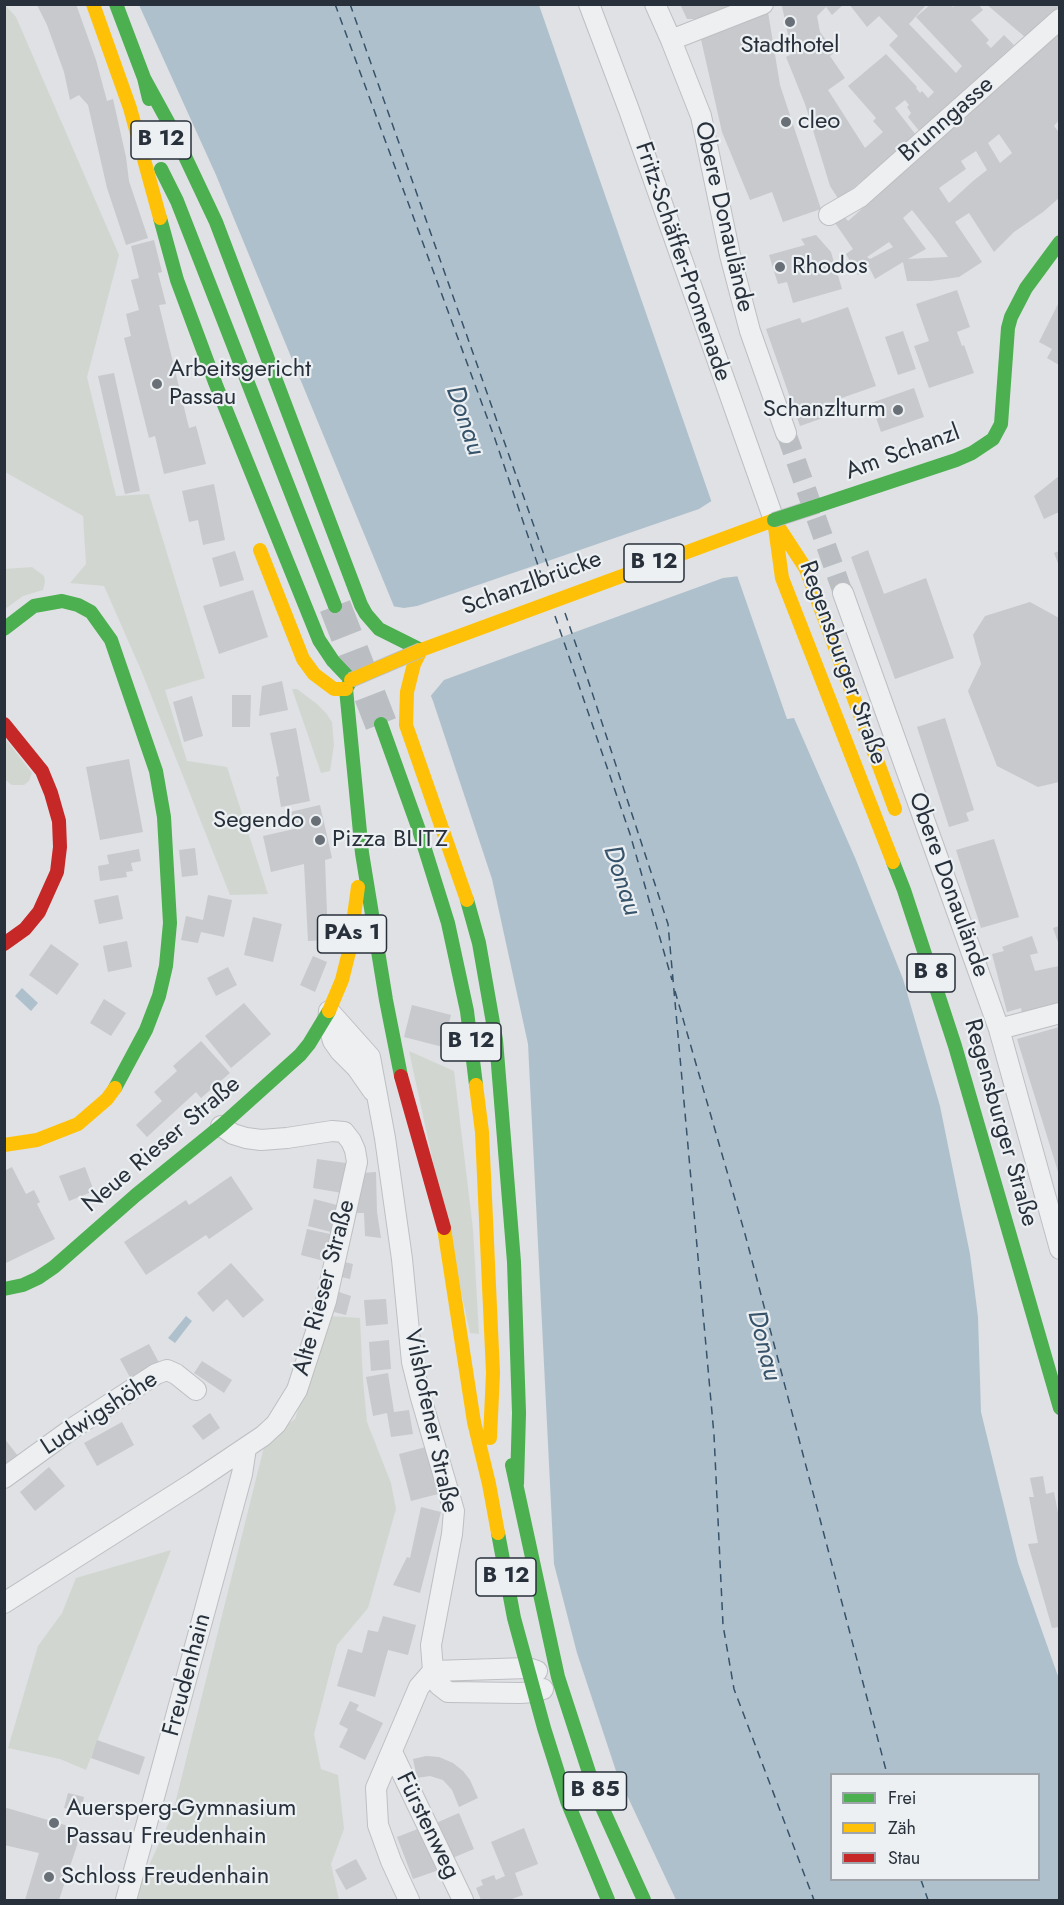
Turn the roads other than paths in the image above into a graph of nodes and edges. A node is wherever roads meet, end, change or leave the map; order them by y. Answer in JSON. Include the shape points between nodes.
{"nodes":[{"id":1,"x":93,"y":4,"type":"edge"},
{"id":2,"x":116,"y":4,"type":"edge"},
{"id":3,"x":589,"y":4,"type":"edge"},
{"id":4,"x":655,"y":4,"type":"edge"},
{"id":5,"x":763,"y":4,"type":"edge"},
{"id":6,"x":1059,"y":19,"type":"edge"},
{"id":7,"x":671,"y":40,"type":"junction"},
{"id":8,"x":144,"y":78,"type":"junction"},
{"id":9,"x":130,"y":108,"type":"junction"},
{"id":10,"x":159,"y":134,"type":"dead end"},
{"id":11,"x":165,"y":156,"type":"dead end"},
{"id":12,"x":177,"y":201,"type":"junction"},
{"id":13,"x":829,"y":215,"type":"dead end"},
{"id":14,"x":1059,"y":242,"type":"edge"},
{"id":15,"x":216,"y":385,"type":"junction"},
{"id":16,"x":220,"y":432,"type":"dead end"},
{"id":17,"x":786,"y":432,"type":"tunnel mouth"},
{"id":18,"x":774,"y":520,"type":"junction"},
{"id":19,"x":254,"y":536,"type":"dead end"},
{"id":20,"x":843,"y":593,"type":"tunnel mouth"},
{"id":21,"x":335,"y":606,"type":"tunnel mouth"},
{"id":22,"x":4,"y":629,"type":"edge"},
{"id":23,"x":421,"y":650,"type":"junction"},
{"id":24,"x":348,"y":686,"type":"junction"},
{"id":25,"x":4,"y":724,"type":"edge"},
{"id":26,"x":381,"y":724,"type":"tunnel mouth"},
{"id":27,"x":902,"y":826,"type":"dead end"},
{"id":28,"x":362,"y":853,"type":"junction"},
{"id":29,"x":4,"y":944,"type":"edge"},
{"id":30,"x":329,"y":1011,"type":"junction"},
{"id":31,"x":1059,"y":1013,"type":"edge"},
{"id":32,"x":999,"y":1029,"type":"junction"},
{"id":33,"x":340,"y":1051,"type":"junction"},
{"id":34,"x":300,"y":1055,"type":"junction"},
{"id":35,"x":379,"y":1099,"type":"junction"},
{"id":36,"x":220,"y":1126,"type":"junction"},
{"id":37,"x":4,"y":1145,"type":"edge"},
{"id":38,"x":1059,"y":1249,"type":"edge"},
{"id":39,"x":4,"y":1289,"type":"edge"},
{"id":40,"x":493,"y":1373,"type":"junction"},
{"id":41,"x":196,"y":1390,"type":"dead end"},
{"id":42,"x":1059,"y":1408,"type":"edge"},
{"id":43,"x":246,"y":1448,"type":"junction"},
{"id":44,"x":4,"y":1478,"type":"edge"},
{"id":45,"x":489,"y":1484,"type":"junction"},
{"id":46,"x":517,"y":1484,"type":"junction"},
{"id":47,"x":4,"y":1603,"type":"edge"},
{"id":48,"x":528,"y":1668,"type":"junction"},
{"id":49,"x":433,"y":1671,"type":"junction"},
{"id":50,"x":558,"y":1677,"type":"junction"},
{"id":51,"x":534,"y":1692,"type":"junction"},
{"id":52,"x":392,"y":1752,"type":"junction"},
{"id":53,"x":126,"y":1900,"type":"edge"},
{"id":54,"x":409,"y":1900,"type":"edge"},
{"id":55,"x":463,"y":1900,"type":"edge"},
{"id":56,"x":608,"y":1900,"type":"edge"},
{"id":57,"x":644,"y":1900,"type":"edge"}],
"edges":[{"from":1,"to":9,"type":"main road","number":"B 12"},
{"from":2,"to":8,"type":"main road","number":"B 12"},
{"from":3,"to":18,"type":"street","name":"Fritz-Schäffer-Promenade"},
{"from":4,"to":7,"type":"street","name":"Obere Donaulände"},
{"from":5,"to":7,"type":"street"},
{"from":6,"to":13,"type":"street","name":"Brunngasse","via":[[860,196]]},
{"from":7,"to":17,"type":"street","name":"Obere Donaulände","via":[[701,116],[750,331]]},
{"from":8,"to":10,"type":"main road","number":"B 12"},
{"from":8,"to":23,"type":"main road","via":[[216,222],[361,605],[379,629]]},
{"from":9,"to":12,"type":"main road","number":"B 12"},
{"from":9,"to":15,"type":"main road","via":[[177,280]]},
{"from":11,"to":12,"type":"main road","number":"B 12"},
{"from":12,"to":21,"type":"main road","number":"B 12"},
{"from":14,"to":18,"type":"main road","name":"Am Schanzl","bridge":true,"via":[[1011,317],[1000,429],[993,439],[965,457]]},
{"from":15,"to":16,"type":"main road"},
{"from":15,"to":24,"type":"main road","via":[[319,640]]},
{"from":18,"to":23,"type":"main road","name":"Schanzlbrücke","number":"B 12"},
{"from":18,"to":27,"type":"main road","name":"Regensburger Straße","via":[[806,569]]},
{"from":18,"to":42,"type":"main road","name":"Regensburger Straße","number":"B 8","via":[[782,578],[904,890],[955,1046]]},
{"from":19,"to":24,"type":"main road","via":[[303,659],[314,675],[334,689]]},
{"from":20,"to":32,"type":"street","name":"Obere Donaulände"},
{"from":22,"to":37,"type":"main road","via":[[34,606],[62,601],[91,612],[111,640],[156,771],[164,818],[170,923],[159,996],[120,1082],[78,1124],[37,1140]]},
{"from":23,"to":24,"type":"main road","name":"Schanzlbrücke","number":"B 12","bridge":true},
{"from":23,"to":46,"type":"main road","number":"B 12","via":[[414,664],[405,717],[466,895],[479,943],[496,1041],[514,1262]]},
{"from":24,"to":28,"type":"main road","number":"B 12"},
{"from":25,"to":29,"type":"main road","via":[[42,771],[59,821],[60,848],[57,872],[39,912]]},
{"from":26,"to":40,"type":"main road","number":"B 12","via":[[448,923],[467,1011],[482,1132]]},
{"from":28,"to":30,"type":"main road","number":"PAs 1","via":[[349,952]]},
{"from":28,"to":45,"type":"main road","number":"B 12","via":[[404,1088],[446,1238],[474,1422]]},
{"from":30,"to":33,"type":"street","name":"Vilshofener Straße","via":[[329,1033]]},
{"from":30,"to":34,"type":"main road","name":"Neue Rieser Straße","number":"PAs 1"},
{"from":30,"to":35,"type":"street","name":"Vilshofener Straße","via":[[370,1057]]},
{"from":31,"to":32,"type":"street"},
{"from":32,"to":38,"type":"street","name":"Obere Donaulände"},
{"from":33,"to":34,"type":"street","via":[[321,1048]]},
{"from":33,"to":35,"type":"street","name":"Vilshofener Straße"},
{"from":34,"to":36,"type":"main road","name":"Neue Rieser Straße","number":"PAs 1"},
{"from":35,"to":49,"type":"street","name":"Vilshofener Straße","via":[[412,1362],[454,1511],[431,1645]]},
{"from":36,"to":39,"type":"main road","name":"Neue Rieser Straße","number":"PAs 1","via":[[54,1267],[23,1285]]},
{"from":36,"to":43,"type":"street","name":"Alte Rieser Straße","via":[[233,1134],[261,1140],[344,1132],[357,1162],[326,1301],[297,1390],[276,1424]]},
{"from":40,"to":45,"type":"main road","number":"B 12"},
{"from":40,"to":46,"type":"main road","number":"B 12"},
{"from":41,"to":44,"type":"street","name":"Ludwigshöhe","via":[[167,1370],[156,1374]]},
{"from":43,"to":47,"type":"street","name":"Alte Rieser Straße"},
{"from":43,"to":53,"type":"street","name":"Freudenhain"},
{"from":45,"to":48,"type":"main road","number":"B 12","via":[[514,1618]]},
{"from":46,"to":50,"type":"main road","number":"B 12"},
{"from":48,"to":49,"type":"street"},
{"from":48,"to":50,"type":"street"},
{"from":48,"to":51,"type":"main road","number":"B 12"},
{"from":49,"to":51,"type":"street","via":[[439,1686],[448,1692]]},
{"from":49,"to":52,"type":"street","via":[[419,1687]]},
{"from":50,"to":51,"type":"street","via":[[548,1687]]},
{"from":50,"to":57,"type":"main road","number":"B 85","via":[[596,1794]]},
{"from":51,"to":56,"type":"main road","number":"B 85","via":[[567,1801]]},
{"from":52,"to":54,"type":"street","via":[[376,1788],[378,1825]]},
{"from":52,"to":55,"type":"street","name":"Fürstenweg"}]}
